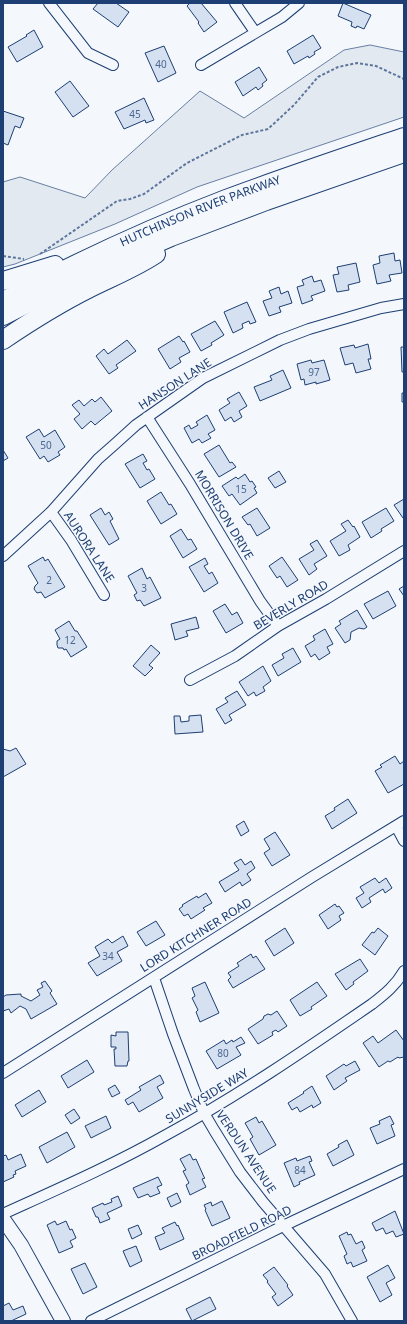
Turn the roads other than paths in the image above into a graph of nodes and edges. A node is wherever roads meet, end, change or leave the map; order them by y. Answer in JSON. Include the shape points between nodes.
{"nodes":[{"id":1,"x":49,"y":3,"type":"edge"},
{"id":2,"x":235,"y":3,"type":"edge"},
{"id":3,"x":300,"y":3,"type":"edge"},
{"id":4,"x":255,"y":32,"type":"junction"},
{"id":5,"x":113,"y":65,"type":"dead end"},
{"id":6,"x":201,"y":65,"type":"dead end"},
{"id":7,"x":404,"y":137,"type":"edge"},
{"id":8,"x":404,"y":153,"type":"edge"},
{"id":9,"x":196,"y":228,"type":"junction"},
{"id":10,"x":112,"y":248,"type":"junction"},
{"id":11,"x":3,"y":281,"type":"edge"},
{"id":12,"x":3,"y":301,"type":"edge"},
{"id":13,"x":404,"y":304,"type":"edge"},
{"id":14,"x":3,"y":316,"type":"edge"},
{"id":15,"x":3,"y":340,"type":"edge"},
{"id":16,"x":147,"y":417,"type":"junction"},
{"id":17,"x":51,"y":512,"type":"junction"},
{"id":18,"x":404,"y":551,"type":"edge"},
{"id":19,"x":3,"y":556,"type":"edge"},
{"id":20,"x":104,"y":595,"type":"dead end"},
{"id":21,"x":278,"y":626,"type":"junction"},
{"id":22,"x":190,"y":680,"type":"dead end"},
{"id":23,"x":400,"y":823,"type":"edge"},
{"id":24,"x":404,"y":841,"type":"edge"},
{"id":25,"x":404,"y":971,"type":"edge"},
{"id":26,"x":154,"y":978,"type":"junction"},
{"id":27,"x":3,"y":1073,"type":"edge"},
{"id":28,"x":204,"y":1113,"type":"junction"},
{"id":29,"x":404,"y":1169,"type":"edge"},
{"id":30,"x":3,"y":1214,"type":"edge"},
{"id":31,"x":3,"y":1219,"type":"edge"},
{"id":32,"x":283,"y":1226,"type":"junction"},
{"id":33,"x":63,"y":1321,"type":"edge"},
{"id":34,"x":91,"y":1321,"type":"edge"},
{"id":35,"x":352,"y":1321,"type":"edge"}],
"edges":[{"from":1,"to":5,"type":"street","via":[[88,53]]},
{"from":2,"to":4,"type":"street"},
{"from":3,"to":4,"type":"street","via":[[282,17]]},
{"from":4,"to":6,"type":"street"},
{"from":7,"to":10,"type":"highway","name":"HUTCHINSON RIVER PARKWAY","via":[[226,199]]},
{"from":8,"to":9,"type":"highway","name":"HUTCHINSON RIVER PARKWAY","via":[[301,188]]},
{"from":9,"to":14,"type":"highway","name":"HUTCHINSON RIVER PARKWAY","via":[[81,276]]},
{"from":9,"to":15,"type":"highway","via":[[144,262],[75,296]]},
{"from":10,"to":11,"type":"highway"},
{"from":10,"to":12,"type":"highway","name":"HUTCHINSON RIVER PARKWAY"},
{"from":13,"to":16,"type":"street","name":"HANSON LANE","via":[[336,320],[280,340],[203,378]]},
{"from":16,"to":17,"type":"street","name":"HANSON LANE","via":[[98,459]]},
{"from":16,"to":21,"type":"street","name":"MORRISON DRIVE"},
{"from":17,"to":19,"type":"street","name":"HANSON LANE"},
{"from":17,"to":20,"type":"street","name":"AURORA LANE"},
{"from":18,"to":21,"type":"street","name":"BEVERLY ROAD"},
{"from":21,"to":22,"type":"street","name":"BEVERLY ROAD","via":[[235,656]]},
{"from":23,"to":24,"type":"street"},
{"from":23,"to":26,"type":"street","name":"LORD KITCHNER ROAD"},
{"from":25,"to":28,"type":"street","name":"SUNNYSIDE WAY","via":[[388,991],[372,1004],[263,1078]]},
{"from":26,"to":27,"type":"street","name":"LORD KITCHNER ROAD"},
{"from":26,"to":28,"type":"street","name":"VERDUN AVENUE"},
{"from":28,"to":30,"type":"street","name":"SUNNYSIDE WAY","via":[[110,1165]]},
{"from":28,"to":32,"type":"street","name":"VERDUN AVENUE","via":[[240,1172]]},
{"from":29,"to":32,"type":"street","name":"BROADFIELD ROAD"},
{"from":31,"to":33,"type":"street","via":[[21,1245]]},
{"from":32,"to":34,"type":"street","name":"BROADFIELD ROAD"},
{"from":32,"to":35,"type":"street","name":"VERDUN AVENUE","via":[[325,1274]]}]}
